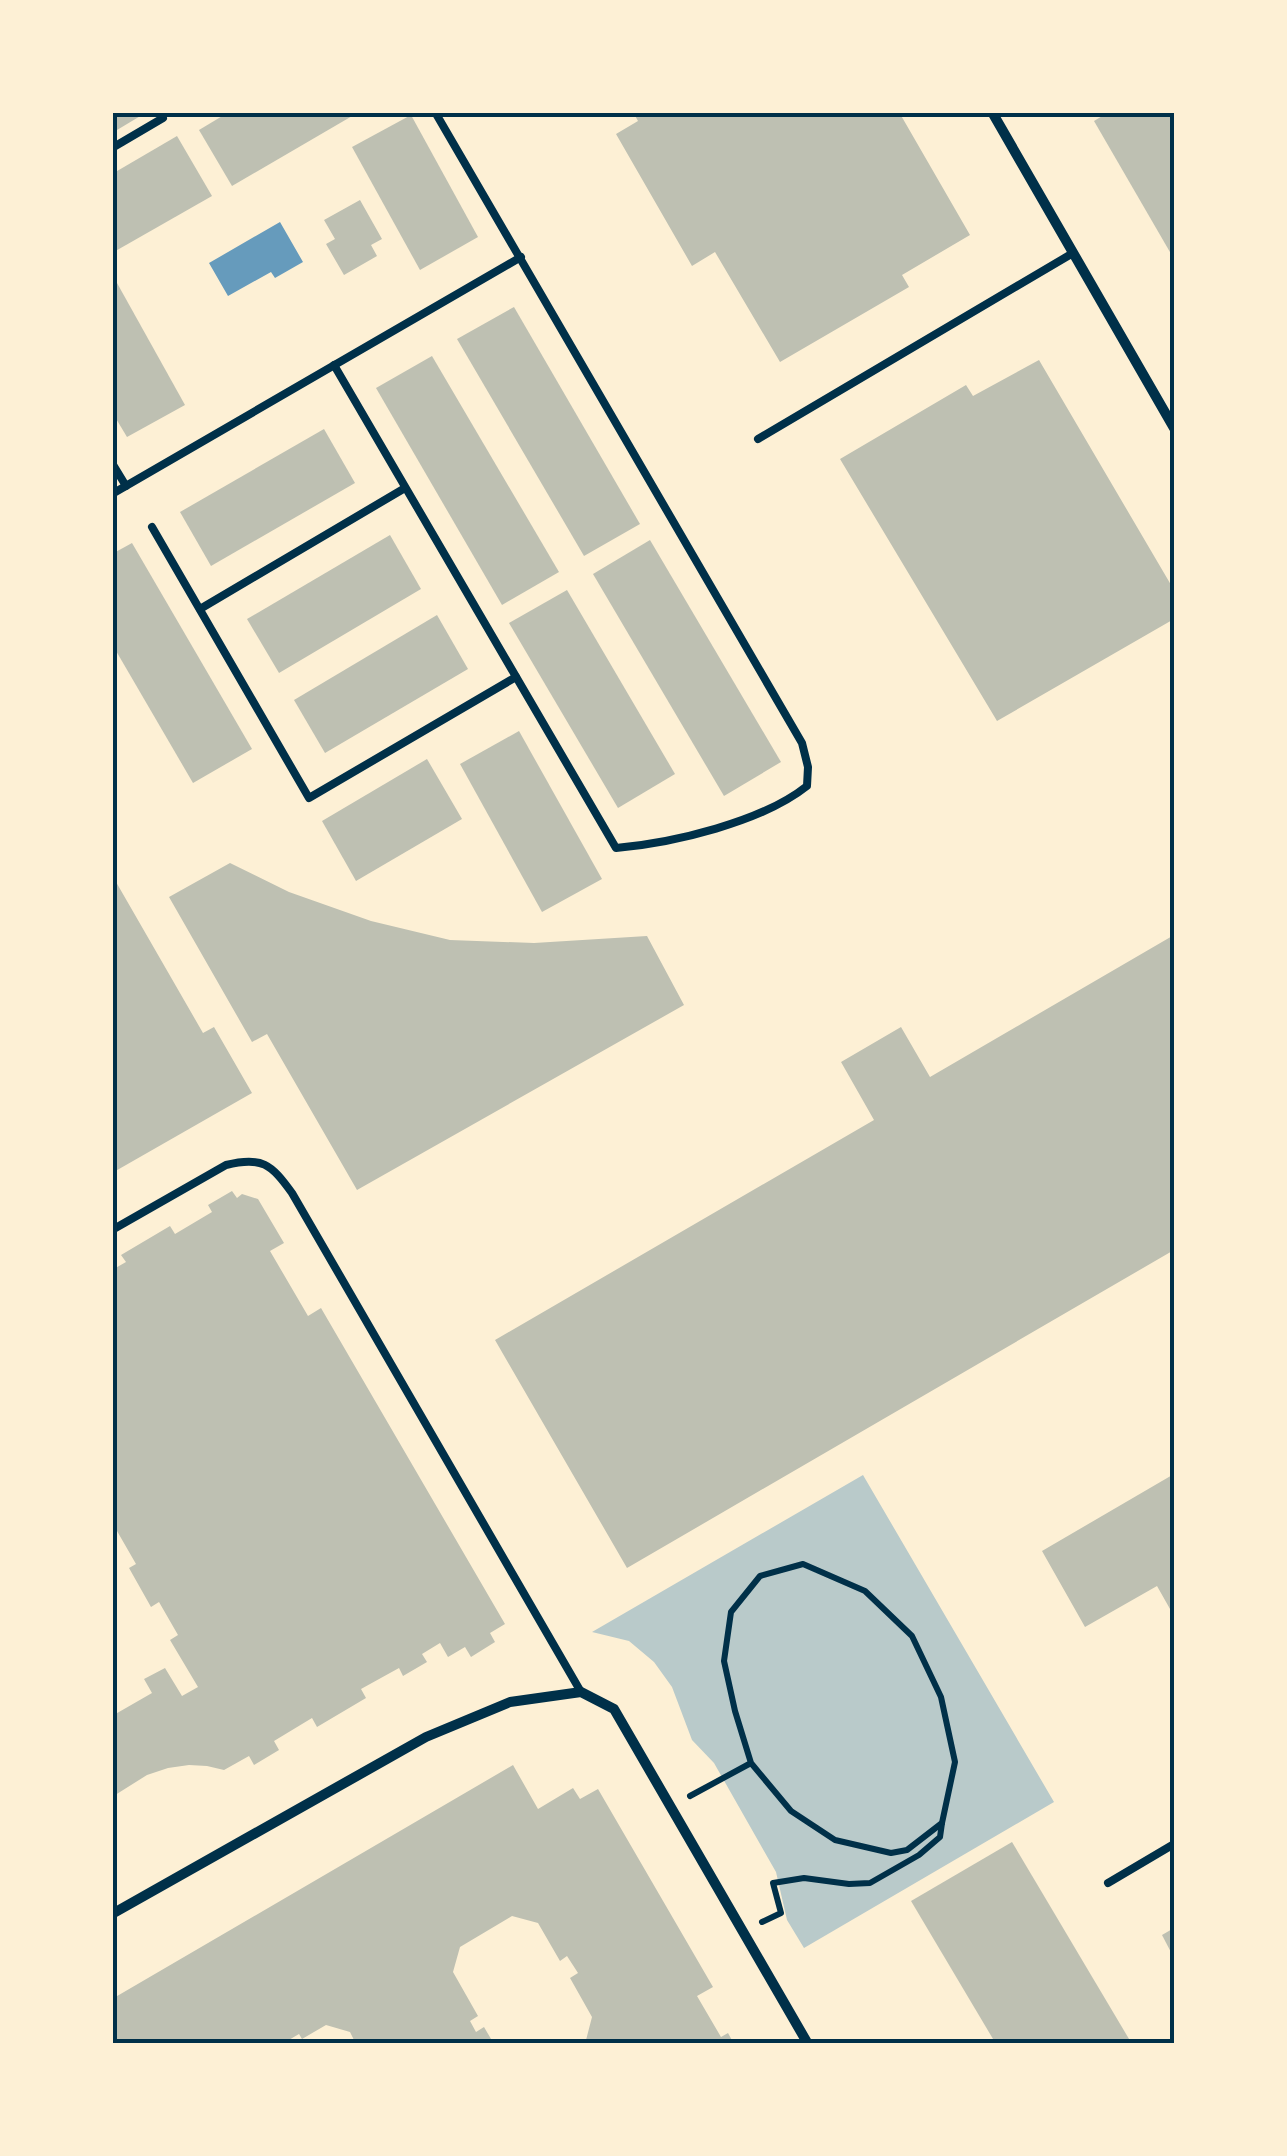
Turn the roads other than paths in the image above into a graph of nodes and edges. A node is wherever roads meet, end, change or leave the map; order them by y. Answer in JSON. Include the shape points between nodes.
{"nodes":[{"id":1,"x":435,"y":112,"type":"edge"},
{"id":2,"x":992,"y":112,"type":"edge"},
{"id":3,"x":163,"y":118,"type":"dead end"},
{"id":4,"x":112,"y":148,"type":"edge"},
{"id":5,"x":1073,"y":253,"type":"junction"},
{"id":6,"x":521,"y":258,"type":"junction"},
{"id":7,"x":334,"y":365,"type":"junction"},
{"id":8,"x":1174,"y":428,"type":"edge"},
{"id":9,"x":758,"y":439,"type":"dead end"},
{"id":10,"x":112,"y":463,"type":"edge"},
{"id":11,"x":126,"y":486,"type":"junction"},
{"id":12,"x":406,"y":488,"type":"junction"},
{"id":13,"x":112,"y":494,"type":"edge"},
{"id":14,"x":152,"y":527,"type":"dead end"},
{"id":15,"x":200,"y":610,"type":"junction"},
{"id":16,"x":516,"y":677,"type":"junction"},
{"id":17,"x":112,"y":1230,"type":"edge"},
{"id":18,"x":581,"y":1692,"type":"junction"},
{"id":19,"x":1174,"y":1844,"type":"edge"},
{"id":20,"x":1108,"y":1883,"type":"dead end"},
{"id":21,"x":112,"y":1914,"type":"edge"},
{"id":22,"x":808,"y":2044,"type":"edge"}],
"edges":[{"from":1,"to":6,"type":"lane"},
{"from":2,"to":5,"type":"street"},
{"from":3,"to":4,"type":"lane"},
{"from":5,"to":8,"type":"street"},
{"from":5,"to":9,"type":"lane"},
{"from":6,"to":7,"type":"lane"},
{"from":6,"to":16,"type":"lane","via":[[802,743],[807,786],[753,815],[651,845],[616,848]]},
{"from":7,"to":11,"type":"lane"},
{"from":7,"to":12,"type":"lane"},
{"from":10,"to":11,"type":"lane"},
{"from":11,"to":13,"type":"lane"},
{"from":12,"to":15,"type":"lane"},
{"from":12,"to":16,"type":"lane"},
{"from":14,"to":15,"type":"lane"},
{"from":15,"to":16,"type":"lane","via":[[309,798]]},
{"from":17,"to":18,"type":"lane","via":[[226,1165],[246,1160],[274,1168]]},
{"from":18,"to":21,"type":"street","via":[[510,1702],[426,1737]]},
{"from":18,"to":22,"type":"street","via":[[614,1709]]},
{"from":19,"to":20,"type":"lane"}]}
